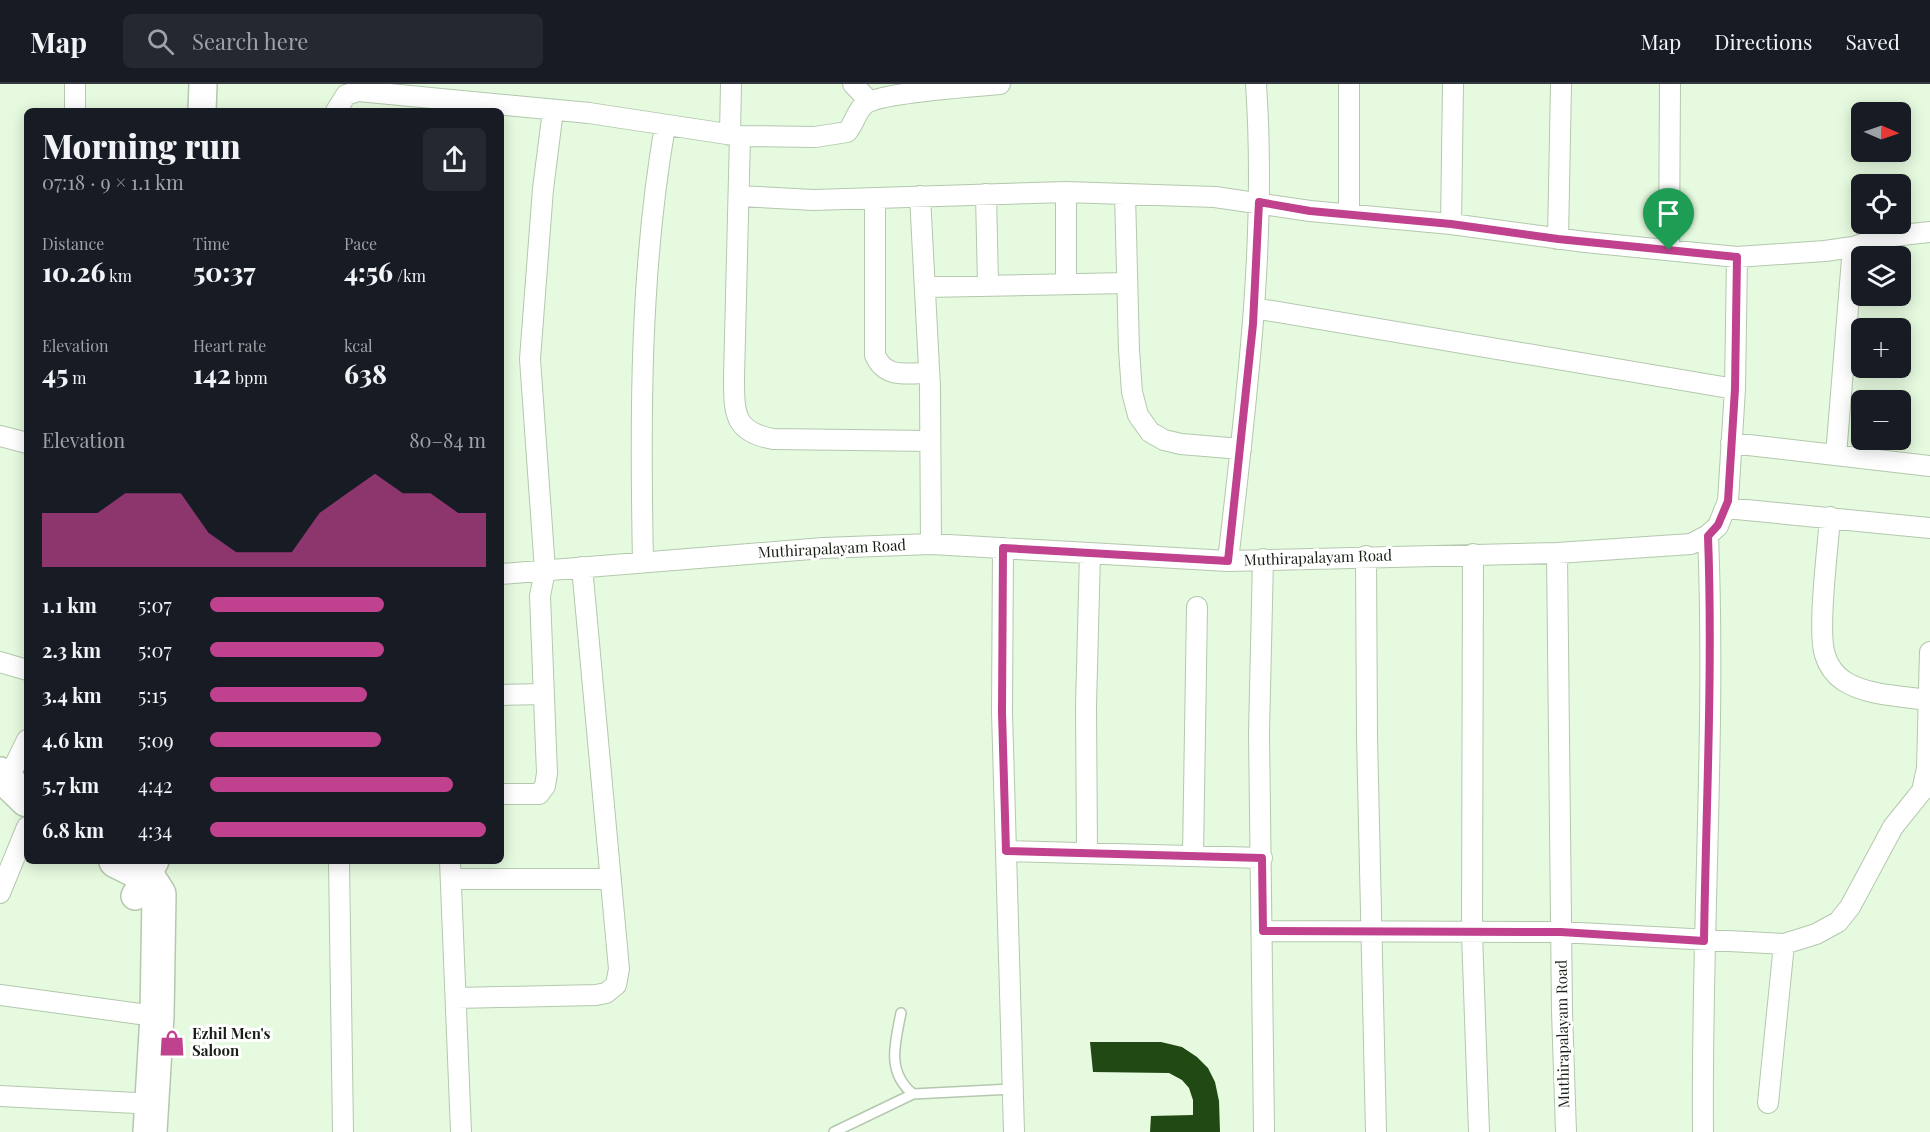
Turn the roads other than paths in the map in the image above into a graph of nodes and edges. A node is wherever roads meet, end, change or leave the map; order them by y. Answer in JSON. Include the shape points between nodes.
{"nodes":[{"id":1,"x":75,"y":84,"type":"edge"},
{"id":2,"x":203,"y":84,"type":"edge"},
{"id":3,"x":731,"y":84,"type":"edge"},
{"id":4,"x":853,"y":84,"type":"edge"},
{"id":5,"x":1000,"y":84,"type":"edge"},
{"id":6,"x":1256,"y":84,"type":"edge"},
{"id":7,"x":1349,"y":84,"type":"edge"},
{"id":8,"x":1453,"y":84,"type":"edge"},
{"id":9,"x":1561,"y":84,"type":"edge"},
{"id":10,"x":1670,"y":84,"type":"edge"},
{"id":11,"x":907,"y":89,"type":"edge"},
{"id":12,"x":869,"y":101,"type":"junction"},
{"id":13,"x":443,"y":104,"type":"edge"},
{"id":14,"x":75,"y":108,"type":"edge"},
{"id":15,"x":202,"y":108,"type":"edge"},
{"id":16,"x":338,"y":108,"type":"edge"},
{"id":17,"x":553,"y":110,"type":"junction"},
{"id":18,"x":665,"y":126,"type":"junction"},
{"id":19,"x":735,"y":136,"type":"junction"},
{"id":20,"x":1066,"y":192,"type":"junction"},
{"id":21,"x":986,"y":194,"type":"junction"},
{"id":22,"x":1125,"y":194,"type":"junction"},
{"id":23,"x":739,"y":196,"type":"junction"},
{"id":24,"x":920,"y":196,"type":"junction"},
{"id":25,"x":875,"y":198,"type":"junction"},
{"id":26,"x":1259,"y":202,"type":"junction"},
{"id":27,"x":1349,"y":214,"type":"junction"},
{"id":28,"x":1451,"y":224,"type":"junction"},
{"id":29,"x":1926,"y":232,"type":"edge"},
{"id":30,"x":1558,"y":239,"type":"junction"},
{"id":31,"x":1856,"y":246,"type":"edge"},
{"id":32,"x":1851,"y":247,"type":"edge"},
{"id":33,"x":1669,"y":250,"type":"junction"},
{"id":34,"x":1737,"y":257,"type":"junction"},
{"id":35,"x":1851,"y":271,"type":"edge"},
{"id":36,"x":1127,"y":283,"type":"junction"},
{"id":37,"x":1066,"y":284,"type":"junction"},
{"id":38,"x":987,"y":285,"type":"junction"},
{"id":39,"x":924,"y":287,"type":"junction"},
{"id":40,"x":1254,"y":308,"type":"junction"},
{"id":41,"x":929,"y":373,"type":"junction"},
{"id":42,"x":1735,"y":389,"type":"junction"},
{"id":43,"x":0,"y":436,"type":"edge"},
{"id":44,"x":930,"y":441,"type":"junction"},
{"id":45,"x":24,"y":442,"type":"edge"},
{"id":46,"x":1731,"y":443,"type":"junction"},
{"id":47,"x":1241,"y":449,"type":"junction"},
{"id":48,"x":1836,"y":455,"type":"junction"},
{"id":49,"x":1930,"y":466,"type":"edge"},
{"id":50,"x":1726,"y":508,"type":"junction"},
{"id":51,"x":1830,"y":518,"type":"junction"},
{"id":52,"x":1930,"y":528,"type":"edge"},
{"id":53,"x":1708,"y":536,"type":"junction"},
{"id":54,"x":931,"y":544,"type":"junction"},
{"id":55,"x":1003,"y":548,"type":"junction"},
{"id":56,"x":1557,"y":553,"type":"junction"},
{"id":57,"x":1090,"y":554,"type":"junction"},
{"id":58,"x":1473,"y":554,"type":"junction"},
{"id":59,"x":1366,"y":556,"type":"junction"},
{"id":60,"x":1263,"y":559,"type":"junction"},
{"id":61,"x":1228,"y":561,"type":"junction"},
{"id":62,"x":643,"y":562,"type":"junction"},
{"id":63,"x":582,"y":567,"type":"junction"},
{"id":64,"x":545,"y":570,"type":"junction"},
{"id":65,"x":504,"y":574,"type":"edge"},
{"id":66,"x":1197,"y":607,"type":"dead end"},
{"id":67,"x":1930,"y":652,"type":"edge"},
{"id":68,"x":0,"y":662,"type":"edge"},
{"id":69,"x":24,"y":669,"type":"edge"},
{"id":70,"x":543,"y":694,"type":"junction"},
{"id":71,"x":504,"y":695,"type":"edge"},
{"id":72,"x":1929,"y":700,"type":"edge"},
{"id":73,"x":24,"y":749,"type":"edge"},
{"id":74,"x":12,"y":785,"type":"edge"},
{"id":75,"x":504,"y":794,"type":"edge"},
{"id":76,"x":24,"y":834,"type":"edge"},
{"id":77,"x":1006,"y":851,"type":"junction"},
{"id":78,"x":1087,"y":851,"type":"junction"},
{"id":79,"x":1193,"y":855,"type":"junction"},
{"id":80,"x":1262,"y":858,"type":"junction"},
{"id":81,"x":105,"y":864,"type":"edge"},
{"id":82,"x":121,"y":864,"type":"edge"},
{"id":83,"x":339,"y":864,"type":"edge"},
{"id":84,"x":451,"y":870,"type":"edge"},
{"id":85,"x":146,"y":878,"type":"edge"},
{"id":86,"x":611,"y":879,"type":"junction"},
{"id":87,"x":0,"y":893,"type":"edge"},
{"id":88,"x":1263,"y":931,"type":"junction"},
{"id":89,"x":1370,"y":932,"type":"junction"},
{"id":90,"x":1561,"y":932,"type":"junction"},
{"id":91,"x":1472,"y":933,"type":"junction"},
{"id":92,"x":1704,"y":941,"type":"junction"},
{"id":93,"x":1784,"y":944,"type":"junction"},
{"id":94,"x":0,"y":995,"type":"edge"},
{"id":95,"x":456,"y":998,"type":"junction"},
{"id":96,"x":901,"y":1012,"type":"dead end"},
{"id":97,"x":140,"y":1014,"type":"junction"},
{"id":98,"x":1012,"y":1089,"type":"junction"},
{"id":99,"x":0,"y":1095,"type":"edge"},
{"id":100,"x":913,"y":1095,"type":"junction"},
{"id":101,"x":1768,"y":1103,"type":"dead end"},
{"id":102,"x":135,"y":1117,"type":"edge"},
{"id":103,"x":150,"y":1132,"type":"edge"},
{"id":104,"x":343,"y":1132,"type":"edge"},
{"id":105,"x":461,"y":1132,"type":"edge"},
{"id":106,"x":834,"y":1132,"type":"edge"},
{"id":107,"x":1014,"y":1132,"type":"edge"},
{"id":108,"x":1264,"y":1132,"type":"edge"},
{"id":109,"x":1376,"y":1132,"type":"edge"},
{"id":110,"x":1479,"y":1132,"type":"edge"},
{"id":111,"x":1566,"y":1132,"type":"edge"},
{"id":112,"x":1703,"y":1132,"type":"edge"}],
"edges":[{"from":1,"to":14,"type":"street"},
{"from":2,"to":15,"type":"street"},
{"from":3,"to":19,"type":"street"},
{"from":4,"to":12,"type":"street"},
{"from":5,"to":11,"type":"street"},
{"from":6,"to":26,"type":"street"},
{"from":7,"to":27,"type":"street"},
{"from":8,"to":28,"type":"street"},
{"from":9,"to":30,"type":"street"},
{"from":10,"to":33,"type":"street"},
{"from":11,"to":12,"type":"street"},
{"from":12,"to":19,"type":"street","via":[[852,127],[839,135]]},
{"from":13,"to":16,"type":"street","via":[[358,91],[346,95]]},
{"from":13,"to":17,"type":"street"},
{"from":17,"to":18,"type":"street"},
{"from":17,"to":64,"type":"street","via":[[530,359]]},
{"from":18,"to":19,"type":"street"},
{"from":18,"to":62,"type":"street","via":[[645,300]]},
{"from":19,"to":23,"type":"street"},
{"from":20,"to":21,"type":"street"},
{"from":20,"to":22,"type":"street"},
{"from":20,"to":37,"type":"street"},
{"from":21,"to":24,"type":"street"},
{"from":21,"to":38,"type":"street"},
{"from":22,"to":26,"type":"street"},
{"from":22,"to":36,"type":"street"},
{"from":23,"to":25,"type":"street"},
{"from":23,"to":44,"type":"street","via":[[734,398],[741,425],[749,433],[773,439]]},
{"from":24,"to":25,"type":"street"},
{"from":24,"to":39,"type":"street"},
{"from":25,"to":41,"type":"street","via":[[875,356],[879,367],[886,371]]},
{"from":26,"to":27,"type":"street"},
{"from":26,"to":40,"type":"street"},
{"from":27,"to":28,"type":"street"},
{"from":28,"to":30,"type":"street"},
{"from":29,"to":31,"type":"street","via":[[1884,237]]},
{"from":30,"to":33,"type":"street"},
{"from":32,"to":34,"type":"street"},
{"from":33,"to":34,"type":"street"},
{"from":34,"to":42,"type":"street"},
{"from":35,"to":48,"type":"street"},
{"from":36,"to":37,"type":"street"},
{"from":36,"to":47,"type":"street","via":[[1132,392],[1138,415],[1150,432],[1164,440]]},
{"from":37,"to":38,"type":"street"},
{"from":38,"to":39,"type":"street"},
{"from":39,"to":41,"type":"street"},
{"from":40,"to":42,"type":"street"},
{"from":40,"to":47,"type":"street"},
{"from":41,"to":44,"type":"street"},
{"from":42,"to":46,"type":"street"},
{"from":43,"to":45,"type":"street"},
{"from":44,"to":54,"type":"street"},
{"from":46,"to":48,"type":"street"},
{"from":46,"to":50,"type":"street"},
{"from":47,"to":61,"type":"street"},
{"from":48,"to":49,"type":"street"},
{"from":50,"to":51,"type":"street"},
{"from":50,"to":53,"type":"street"},
{"from":51,"to":52,"type":"street"},
{"from":51,"to":72,"type":"street","via":[[1822,634],[1824,654],[1831,669],[1842,680],[1860,688]]},
{"from":53,"to":56,"type":"street","via":[[1674,547]]},
{"from":53,"to":92,"type":"street","via":[[1711,713]]},
{"from":54,"to":55,"type":"street","name":"Muthirapalayam Road"},
{"from":54,"to":62,"type":"street","name":"Muthirapalayam Road"},
{"from":55,"to":57,"type":"street","name":"Muthirapalayam Road"},
{"from":55,"to":77,"type":"street"},
{"from":56,"to":58,"type":"street","name":"Muthirapalayam Road"},
{"from":56,"to":90,"type":"street","name":"Muthirapalayam Road"},
{"from":57,"to":61,"type":"street","name":"Muthirapalayam Road"},
{"from":57,"to":78,"type":"street"},
{"from":58,"to":59,"type":"street","name":"Muthirapalayam Road"},
{"from":58,"to":91,"type":"street"},
{"from":59,"to":60,"type":"street","name":"Muthirapalayam Road"},
{"from":59,"to":89,"type":"street"},
{"from":60,"to":61,"type":"street","name":"Muthirapalayam Road"},
{"from":60,"to":80,"type":"street","via":[[1259,733]]},
{"from":62,"to":63,"type":"street","name":"Muthirapalayam Road"},
{"from":63,"to":64,"type":"street","name":"Muthirapalayam Road"},
{"from":63,"to":86,"type":"street"},
{"from":64,"to":65,"type":"street","name":"Muthirapalayam Road"},
{"from":64,"to":70,"type":"street","via":[[540,596]]},
{"from":66,"to":79,"type":"street"},
{"from":67,"to":72,"type":"street"},
{"from":68,"to":69,"type":"street"},
{"from":70,"to":71,"type":"street"},
{"from":70,"to":75,"type":"street","via":[[545,786],[539,794]]},
{"from":72,"to":93,"type":"street","via":[[1927,768],[1922,791],[1893,827],[1850,907],[1838,921],[1816,934]]},
{"from":73,"to":74,"type":"street"},
{"from":76,"to":87,"type":"street"},
{"from":77,"to":78,"type":"street"},
{"from":77,"to":98,"type":"street"},
{"from":78,"to":79,"type":"street"},
{"from":79,"to":80,"type":"street"},
{"from":80,"to":88,"type":"street"},
{"from":81,"to":85,"type":"highway","via":[[109,872]]},
{"from":82,"to":85,"type":"highway"},
{"from":83,"to":104,"type":"street"},
{"from":84,"to":86,"type":"street"},
{"from":84,"to":95,"type":"street"},
{"from":85,"to":97,"type":"highway"},
{"from":85,"to":103,"type":"highway","via":[[159,894]]},
{"from":86,"to":95,"type":"street","via":[[619,969],[616,985],[606,993]]},
{"from":88,"to":89,"type":"street"},
{"from":88,"to":108,"type":"street"},
{"from":89,"to":91,"type":"street"},
{"from":89,"to":109,"type":"street"},
{"from":90,"to":91,"type":"street"},
{"from":90,"to":92,"type":"street"},
{"from":90,"to":111,"type":"street","name":"Muthirapalayam Road"},
{"from":91,"to":110,"type":"street"},
{"from":92,"to":93,"type":"street"},
{"from":92,"to":112,"type":"street"},
{"from":93,"to":101,"type":"street"},
{"from":94,"to":97,"type":"street"},
{"from":95,"to":105,"type":"street"},
{"from":96,"to":100,"type":"lane","via":[[896,1071],[901,1084]]},
{"from":97,"to":102,"type":"highway"},
{"from":98,"to":100,"type":"lane"},
{"from":98,"to":107,"type":"street"},
{"from":99,"to":102,"type":"street"},
{"from":100,"to":106,"type":"lane"}]}
